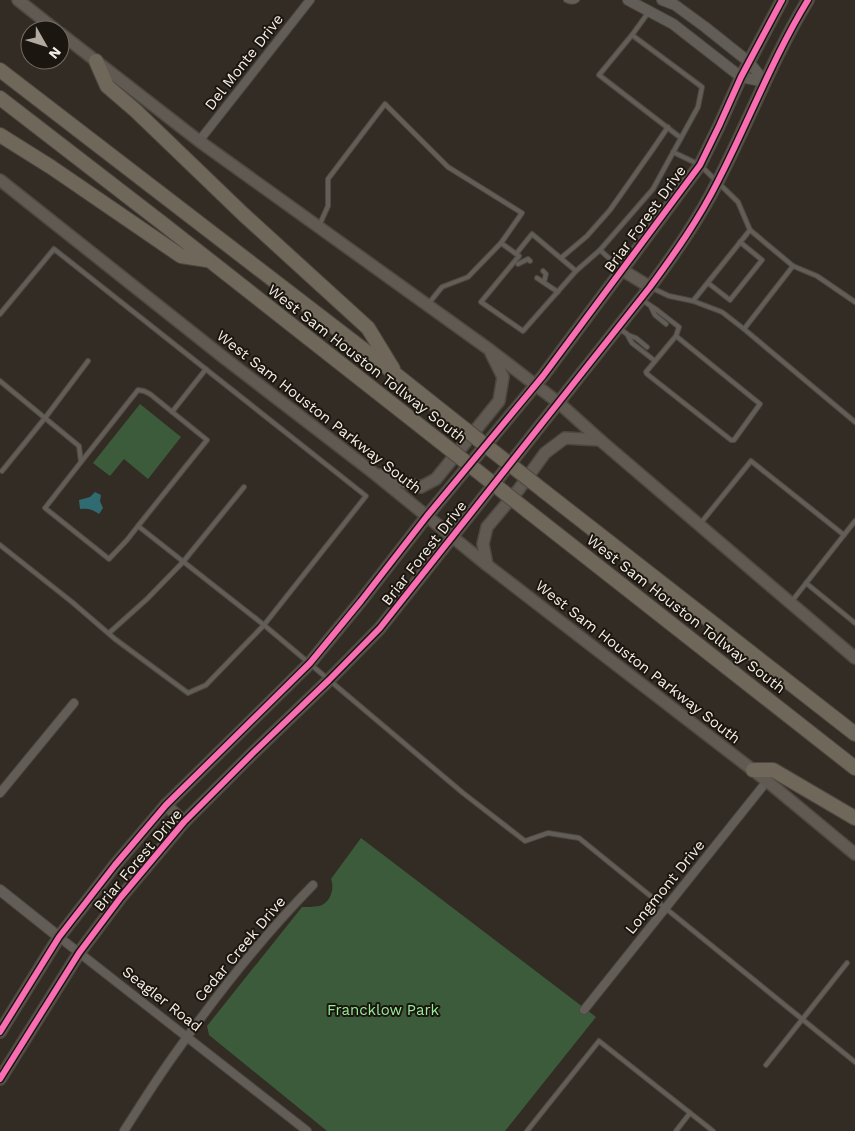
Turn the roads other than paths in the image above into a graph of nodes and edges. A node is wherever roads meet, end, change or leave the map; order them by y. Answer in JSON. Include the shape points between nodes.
{"nodes":[{"id":1,"x":18,"y":0,"type":"edge"},
{"id":2,"x":310,"y":0,"type":"edge"},
{"id":3,"x":566,"y":0,"type":"edge"},
{"id":4,"x":577,"y":0,"type":"edge"},
{"id":5,"x":628,"y":0,"type":"edge"},
{"id":6,"x":662,"y":0,"type":"edge"},
{"id":7,"x":782,"y":0,"type":"edge"},
{"id":8,"x":808,"y":0,"type":"edge"},
{"id":9,"x":650,"y":11,"type":"junction"},
{"id":10,"x":43,"y":20,"type":"edge"},
{"id":11,"x":632,"y":35,"type":"junction"},
{"id":12,"x":70,"y":41,"type":"edge"},
{"id":13,"x":96,"y":61,"type":"junction"},
{"id":14,"x":749,"y":62,"type":"junction"},
{"id":15,"x":0,"y":70,"type":"edge"},
{"id":16,"x":741,"y":77,"type":"junction"},
{"id":17,"x":766,"y":82,"type":"junction"},
{"id":18,"x":0,"y":98,"type":"edge"},
{"id":19,"x":668,"y":127,"type":"junction"},
{"id":20,"x":0,"y":135,"type":"edge"},
{"id":21,"x":681,"y":138,"type":"junction"},
{"id":22,"x":199,"y":141,"type":"junction"},
{"id":23,"x":673,"y":152,"type":"junction"},
{"id":24,"x":700,"y":165,"type":"junction"},
{"id":25,"x":0,"y":180,"type":"edge"},
{"id":26,"x":718,"y":183,"type":"junction"},
{"id":27,"x":319,"y":227,"type":"junction"},
{"id":28,"x":750,"y":230,"type":"junction"},
{"id":29,"x":740,"y":242,"type":"junction"},
{"id":30,"x":501,"y":244,"type":"junction"},
{"id":31,"x":600,"y":250,"type":"junction"},
{"id":32,"x":516,"y":254,"type":"junction"},
{"id":33,"x":561,"y":258,"type":"junction"},
{"id":34,"x":209,"y":260,"type":"junction"},
{"id":35,"x":530,"y":261,"type":"dead end"},
{"id":36,"x":516,"y":263,"type":"junction"},
{"id":37,"x":793,"y":266,"type":"junction"},
{"id":38,"x":524,"y":268,"type":"dead end"},
{"id":39,"x":622,"y":270,"type":"junction"},
{"id":40,"x":543,"y":271,"type":"dead end"},
{"id":41,"x":576,"y":271,"type":"junction"},
{"id":42,"x":537,"y":278,"type":"dead end"},
{"id":43,"x":544,"y":282,"type":"junction"},
{"id":44,"x":708,"y":283,"type":"junction"},
{"id":45,"x":650,"y":287,"type":"junction"},
{"id":46,"x":558,"y":292,"type":"junction"},
{"id":47,"x":694,"y":301,"type":"junction"},
{"id":48,"x":646,"y":302,"type":"junction"},
{"id":49,"x":855,"y":302,"type":"edge"},
{"id":50,"x":428,"y":305,"type":"junction"},
{"id":51,"x":0,"y":314,"type":"edge"},
{"id":52,"x":666,"y":324,"type":"dead end"},
{"id":53,"x":744,"y":329,"type":"junction"},
{"id":54,"x":623,"y":331,"type":"junction"},
{"id":55,"x":676,"y":336,"type":"junction"},
{"id":56,"x":647,"y":347,"type":"dead end"},
{"id":57,"x":490,"y":350,"type":"junction"},
{"id":58,"x":88,"y":361,"type":"dead end"},
{"id":59,"x":655,"y":361,"type":"junction"},
{"id":60,"x":206,"y":369,"type":"junction"},
{"id":61,"x":398,"y":376,"type":"junction"},
{"id":62,"x":0,"y":381,"type":"edge"},
{"id":63,"x":536,"y":384,"type":"junction"},
{"id":64,"x":558,"y":403,"type":"junction"},
{"id":65,"x":172,"y":412,"type":"junction"},
{"id":66,"x":45,"y":418,"type":"junction"},
{"id":67,"x":855,"y":422,"type":"edge"},
{"id":68,"x":600,"y":440,"type":"junction"},
{"id":69,"x":81,"y":462,"type":"junction"},
{"id":70,"x":2,"y":471,"type":"dead end"},
{"id":71,"x":375,"y":474,"type":"junction"},
{"id":72,"x":244,"y":487,"type":"dead end"},
{"id":73,"x":428,"y":516,"type":"junction"},
{"id":74,"x":855,"y":521,"type":"edge"},
{"id":75,"x":138,"y":526,"type":"junction"},
{"id":76,"x":700,"y":526,"type":"junction"},
{"id":77,"x":844,"y":535,"type":"junction"},
{"id":78,"x":453,"y":536,"type":"junction"},
{"id":79,"x":0,"y":546,"type":"edge"},
{"id":80,"x":183,"y":562,"type":"junction"},
{"id":81,"x":487,"y":564,"type":"junction"},
{"id":82,"x":806,"y":583,"type":"junction"},
{"id":83,"x":790,"y":603,"type":"junction"},
{"id":84,"x":855,"y":622,"type":"edge"},
{"id":85,"x":264,"y":625,"type":"junction"},
{"id":86,"x":109,"y":633,"type":"junction"},
{"id":87,"x":855,"y":658,"type":"edge"},
{"id":88,"x":310,"y":663,"type":"junction"},
{"id":89,"x":329,"y":680,"type":"junction"},
{"id":90,"x":74,"y":703,"type":"dead end"},
{"id":91,"x":855,"y":734,"type":"edge"},
{"id":92,"x":855,"y":768,"type":"edge"},
{"id":93,"x":753,"y":770,"type":"junction"},
{"id":94,"x":767,"y":781,"type":"junction"},
{"id":95,"x":0,"y":794,"type":"edge"},
{"id":96,"x":166,"y":805,"type":"junction"},
{"id":97,"x":855,"y":818,"type":"edge"},
{"id":98,"x":184,"y":822,"type":"junction"},
{"id":99,"x":855,"y":854,"type":"edge"},
{"id":100,"x":313,"y":885,"type":"dead end"},
{"id":101,"x":0,"y":890,"type":"edge"},
{"id":102,"x":666,"y":908,"type":"junction"},
{"id":103,"x":59,"y":937,"type":"junction"},
{"id":104,"x":78,"y":953,"type":"junction"},
{"id":105,"x":847,"y":963,"type":"dead end"},
{"id":106,"x":584,"y":1010,"type":"dead end"},
{"id":107,"x":803,"y":1020,"type":"junction"},
{"id":108,"x":0,"y":1032,"type":"edge"},
{"id":109,"x":187,"y":1037,"type":"junction"},
{"id":110,"x":855,"y":1062,"type":"edge"},
{"id":111,"x":766,"y":1065,"type":"dead end"},
{"id":112,"x":0,"y":1079,"type":"edge"},
{"id":113,"x":690,"y":1113,"type":"junction"},
{"id":114,"x":530,"y":1126,"type":"junction"},
{"id":115,"x":124,"y":1131,"type":"edge"},
{"id":116,"x":307,"y":1131,"type":"edge"},
{"id":117,"x":526,"y":1131,"type":"edge"},
{"id":118,"x":536,"y":1131,"type":"edge"},
{"id":119,"x":676,"y":1131,"type":"edge"},
{"id":120,"x":713,"y":1131,"type":"edge"}],
"edges":[{"from":1,"to":10,"type":"main road"},
{"from":2,"to":22,"type":"street","name":"Del Monte Drive"},
{"from":3,"to":4,"type":"lane"},
{"from":5,"to":9,"type":"street"},
{"from":6,"to":14,"type":"street","via":[[675,5]]},
{"from":7,"to":14,"type":"main road","name":"Briar Forest Drive"},
{"from":8,"to":17,"type":"main road","name":"Briar Forest Drive"},
{"from":9,"to":11,"type":"lane"},
{"from":9,"to":16,"type":"street","via":[[673,24]]},
{"from":11,"to":19,"type":"lane","via":[[599,74]]},
{"from":11,"to":21,"type":"lane","via":[[702,87],[698,107]]},
{"from":12,"to":13,"type":"main road"},
{"from":13,"to":22,"type":"main road"},
{"from":13,"to":61,"type":"highway","via":[[107,86],[368,328]]},
{"from":14,"to":16,"type":"main road","name":"Briar Forest Drive"},
{"from":14,"to":17,"type":"street"},
{"from":15,"to":61,"type":"highway","name":"West Sam Houston Tollway South"},
{"from":16,"to":17,"type":"street"},
{"from":16,"to":24,"type":"main road","name":"Briar Forest Drive"},
{"from":17,"to":26,"type":"main road","name":"Briar Forest Drive"},
{"from":18,"to":34,"type":"highway","name":"West Sam Houston Tollway South"},
{"from":19,"to":21,"type":"lane"},
{"from":19,"to":33,"type":"lane","via":[[610,210]]},
{"from":20,"to":34,"type":"highway","via":[[181,256]]},
{"from":21,"to":23,"type":"lane"},
{"from":22,"to":27,"type":"main road"},
{"from":23,"to":24,"type":"lane"},
{"from":23,"to":31,"type":"lane","via":[[653,189]]},
{"from":24,"to":26,"type":"lane"},
{"from":24,"to":39,"type":"main road","name":"Briar Forest Drive"},
{"from":25,"to":71,"type":"main road","name":"West Sam Houston Parkway South"},
{"from":26,"to":28,"type":"lane","via":[[738,202]]},
{"from":26,"to":45,"type":"main road","name":"Briar Forest Drive","via":[[690,232]]},
{"from":27,"to":30,"type":"lane","via":[[328,206],[328,179],[385,104],[448,167],[522,213]]},
{"from":27,"to":50,"type":"main road"},
{"from":28,"to":29,"type":"lane"},
{"from":28,"to":37,"type":"lane"},
{"from":29,"to":44,"type":"lane"},
{"from":29,"to":44,"type":"lane","via":[[762,260],[730,300]]},
{"from":30,"to":32,"type":"lane"},
{"from":30,"to":50,"type":"lane","via":[[468,278],[442,287]]},
{"from":31,"to":39,"type":"lane"},
{"from":31,"to":41,"type":"lane"},
{"from":32,"to":33,"type":"lane","via":[[532,234]]},
{"from":32,"to":36,"type":"lane","via":[[519,256]]},
{"from":33,"to":41,"type":"lane"},
{"from":34,"to":92,"type":"highway","name":"West Sam Houston Tollway South","bridge":true},
{"from":35,"to":36,"type":"lane"},
{"from":36,"to":38,"type":"lane"},
{"from":36,"to":46,"type":"lane","via":[[481,302],[523,331]]},
{"from":37,"to":49,"type":"lane","via":[[817,276]]},
{"from":37,"to":53,"type":"lane"},
{"from":39,"to":45,"type":"main road"},
{"from":39,"to":63,"type":"main road","name":"Briar Forest Drive"},
{"from":40,"to":43,"type":"lane","via":[[546,274]]},
{"from":41,"to":46,"type":"lane"},
{"from":42,"to":43,"type":"lane"},
{"from":43,"to":46,"type":"lane"},
{"from":44,"to":47,"type":"lane"},
{"from":45,"to":47,"type":"lane","via":[[669,296]]},
{"from":45,"to":48,"type":"main road","name":"Briar Forest Drive"},
{"from":47,"to":53,"type":"lane","via":[[722,312]]},
{"from":48,"to":52,"type":"lane"},
{"from":48,"to":54,"type":"main road","name":"Briar Forest Drive"},
{"from":48,"to":55,"type":"lane","via":[[678,326]]},
{"from":50,"to":57,"type":"main road"},
{"from":51,"to":60,"type":"lane","via":[[54,249]]},
{"from":53,"to":67,"type":"lane"},
{"from":54,"to":56,"type":"lane"},
{"from":54,"to":59,"type":"lane","via":[[632,343]]},
{"from":54,"to":64,"type":"main road","name":"Briar Forest Drive"},
{"from":55,"to":59,"type":"lane"},
{"from":55,"to":59,"type":"lane","via":[[759,403],[734,440],[646,373]]},
{"from":57,"to":63,"type":"main road"},
{"from":57,"to":71,"type":"main road","via":[[503,377],[499,401],[436,479],[421,487]]},
{"from":58,"to":66,"type":"lane"},
{"from":60,"to":65,"type":"lane"},
{"from":60,"to":85,"type":"lane","via":[[366,496]]},
{"from":61,"to":91,"type":"highway","name":"West Sam Houston Tollway South","bridge":true},
{"from":62,"to":66,"type":"lane"},
{"from":63,"to":64,"type":"main road"},
{"from":63,"to":73,"type":"main road","name":"Briar Forest Drive"},
{"from":64,"to":68,"type":"main road"},
{"from":64,"to":78,"type":"main road","name":"Briar Forest Drive"},
{"from":65,"to":69,"type":"lane","via":[[150,394],[138,390]]},
{"from":65,"to":75,"type":"lane","via":[[207,440]]},
{"from":66,"to":69,"type":"lane","via":[[79,446]]},
{"from":66,"to":70,"type":"lane"},
{"from":68,"to":76,"type":"main road"},
{"from":68,"to":81,"type":"main road","via":[[565,438],[546,453],[487,527],[483,544]]},
{"from":69,"to":75,"type":"lane","via":[[45,508],[109,559]]},
{"from":71,"to":73,"type":"main road","name":"West Sam Houston Parkway South"},
{"from":72,"to":80,"type":"lane"},
{"from":73,"to":78,"type":"main road","name":"West Sam Houston Parkway South"},
{"from":73,"to":88,"type":"main road","name":"Briar Forest Drive"},
{"from":74,"to":77,"type":"lane"},
{"from":75,"to":80,"type":"lane"},
{"from":76,"to":77,"type":"lane","via":[[751,461]]},
{"from":76,"to":83,"type":"main road"},
{"from":77,"to":82,"type":"lane"},
{"from":78,"to":81,"type":"main road","name":"West Sam Houston Parkway South"},
{"from":78,"to":89,"type":"main road","name":"Briar Forest Drive","via":[[380,628]]},
{"from":79,"to":86,"type":"lane"},
{"from":80,"to":85,"type":"lane"},
{"from":80,"to":86,"type":"lane"},
{"from":81,"to":93,"type":"main road","name":"West Sam Houston Parkway South"},
{"from":82,"to":83,"type":"lane"},
{"from":82,"to":84,"type":"lane"},
{"from":83,"to":87,"type":"main road"},
{"from":85,"to":86,"type":"lane","via":[[206,685],[188,693]]},
{"from":85,"to":88,"type":"lane"},
{"from":88,"to":89,"type":"lane"},
{"from":88,"to":96,"type":"main road","name":"Briar Forest Drive"},
{"from":89,"to":98,"type":"main road","name":"Briar Forest Drive"},
{"from":89,"to":102,"type":"lane","via":[[525,841],[548,833],[579,838]]},
{"from":90,"to":95,"type":"street"},
{"from":93,"to":94,"type":"main road","name":"West Sam Houston Parkway South"},
{"from":93,"to":97,"type":"highway","via":[[773,770]]},
{"from":94,"to":99,"type":"main road","name":"West Sam Houston Parkway South"},
{"from":94,"to":102,"type":"street","name":"Longmont Drive"},
{"from":96,"to":98,"type":"main road"},
{"from":96,"to":103,"type":"main road","name":"Briar Forest Drive"},
{"from":98,"to":104,"type":"main road","name":"Briar Forest Drive"},
{"from":100,"to":109,"type":"street","name":"Cedar Creek Drive","via":[[259,945]]},
{"from":101,"to":103,"type":"street","name":"Seagler Road"},
{"from":102,"to":106,"type":"street","name":"Longmont Drive"},
{"from":102,"to":107,"type":"lane"},
{"from":103,"to":104,"type":"street","name":"Seagler Road"},
{"from":103,"to":108,"type":"main road","name":"Briar Forest Drive"},
{"from":104,"to":109,"type":"street","name":"Seagler Road"},
{"from":104,"to":112,"type":"main road","name":"Briar Forest Drive"},
{"from":105,"to":107,"type":"lane"},
{"from":107,"to":110,"type":"lane"},
{"from":107,"to":111,"type":"lane"},
{"from":109,"to":115,"type":"street","name":"Cedar Creek Drive"},
{"from":109,"to":116,"type":"street","name":"Seagler Road"},
{"from":113,"to":114,"type":"lane","via":[[599,1041]]},
{"from":113,"to":119,"type":"lane"},
{"from":113,"to":120,"type":"lane"},
{"from":114,"to":117,"type":"lane"},
{"from":114,"to":118,"type":"lane"}]}
